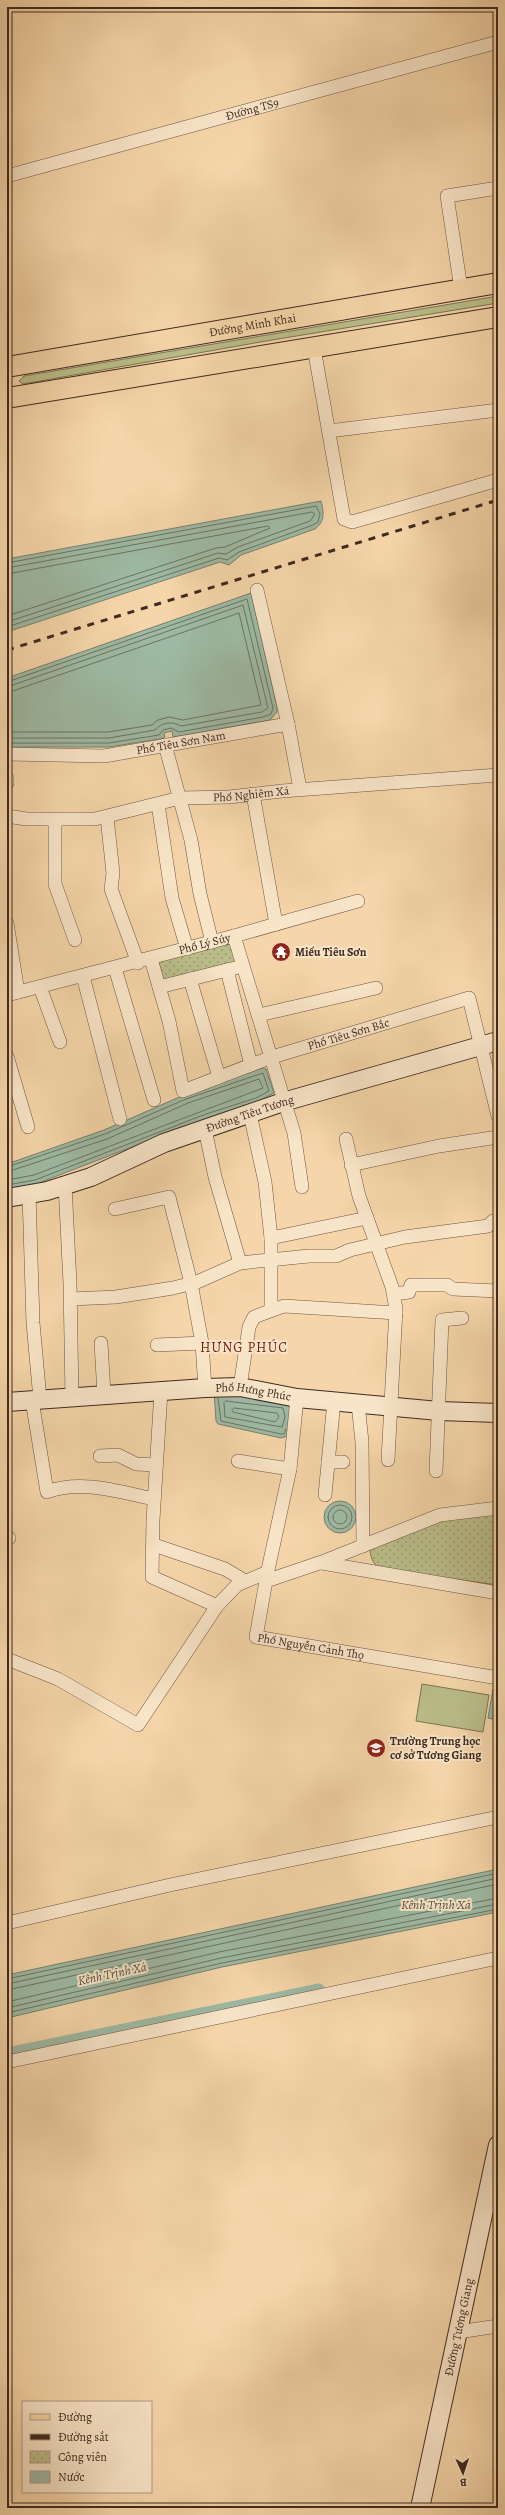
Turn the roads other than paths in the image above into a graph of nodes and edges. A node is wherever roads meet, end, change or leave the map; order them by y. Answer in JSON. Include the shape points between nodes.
{"nodes":[{"id":1,"x":498,"y":42,"type":"edge"},
{"id":2,"x":7,"y":176,"type":"edge"},
{"id":3,"x":498,"y":188,"type":"edge"},
{"id":4,"x":498,"y":283,"type":"edge"},
{"id":5,"x":461,"y":289,"type":"junction"},
{"id":6,"x":498,"y":317,"type":"edge"},
{"id":7,"x":314,"y":348,"type":"junction"},
{"id":8,"x":7,"y":367,"type":"edge"},
{"id":9,"x":7,"y":398,"type":"edge"},
{"id":10,"x":498,"y":410,"type":"edge"},
{"id":11,"x":329,"y":431,"type":"junction"},
{"id":12,"x":498,"y":480,"type":"edge"},
{"id":13,"x":257,"y":590,"type":"dead end"},
{"id":14,"x":288,"y":724,"type":"junction"},
{"id":15,"x":165,"y":745,"type":"junction"},
{"id":16,"x":7,"y":754,"type":"edge"},
{"id":17,"x":498,"y":775,"type":"edge"},
{"id":18,"x":7,"y":778,"type":"edge"},
{"id":19,"x":7,"y":783,"type":"edge"},
{"id":20,"x":300,"y":789,"type":"junction"},
{"id":21,"x":253,"y":794,"type":"junction"},
{"id":22,"x":180,"y":798,"type":"junction"},
{"id":23,"x":158,"y":804,"type":"junction"},
{"id":24,"x":7,"y":816,"type":"edge"},
{"id":25,"x":107,"y":817,"type":"junction"},
{"id":26,"x":55,"y":820,"type":"junction"},
{"id":27,"x":358,"y":901,"type":"dead end"},
{"id":28,"x":7,"y":923,"type":"edge"},
{"id":29,"x":276,"y":924,"type":"junction"},
{"id":30,"x":234,"y":936,"type":"junction"},
{"id":31,"x":75,"y":940,"type":"dead end"},
{"id":32,"x":212,"y":942,"type":"junction"},
{"id":33,"x":187,"y":949,"type":"junction"},
{"id":34,"x":152,"y":959,"type":"junction"},
{"id":35,"x":138,"y":963,"type":"junction"},
{"id":36,"x":244,"y":966,"type":"junction"},
{"id":37,"x":115,"y":968,"type":"junction"},
{"id":38,"x":227,"y":970,"type":"junction"},
{"id":39,"x":83,"y":976,"type":"junction"},
{"id":40,"x":190,"y":979,"type":"junction"},
{"id":41,"x":40,"y":987,"type":"junction"},
{"id":42,"x":159,"y":987,"type":"junction"},
{"id":43,"x":376,"y":988,"type":"dead end"},
{"id":44,"x":13,"y":994,"type":"edge"},
{"id":45,"x":259,"y":1015,"type":"junction"},
{"id":46,"x":60,"y":1042,"type":"dead end"},
{"id":47,"x":490,"y":1043,"type":"edge"},
{"id":48,"x":7,"y":1056,"type":"edge"},
{"id":49,"x":272,"y":1057,"type":"junction"},
{"id":50,"x":250,"y":1065,"type":"junction"},
{"id":51,"x":219,"y":1077,"type":"junction"},
{"id":52,"x":497,"y":1099,"type":"edge"},
{"id":53,"x":154,"y":1100,"type":"dead end"},
{"id":54,"x":283,"y":1102,"type":"junction"},
{"id":55,"x":250,"y":1114,"type":"junction"},
{"id":56,"x":498,"y":1116,"type":"edge"},
{"id":57,"x":120,"y":1119,"type":"dead end"},
{"id":58,"x":28,"y":1127,"type":"dead end"},
{"id":59,"x":205,"y":1129,"type":"junction"},
{"id":60,"x":498,"y":1138,"type":"edge"},
{"id":61,"x":346,"y":1139,"type":"dead end"},
{"id":62,"x":351,"y":1164,"type":"junction"},
{"id":63,"x":65,"y":1185,"type":"junction"},
{"id":64,"x":302,"y":1187,"type":"dead end"},
{"id":65,"x":29,"y":1194,"type":"junction"},
{"id":66,"x":7,"y":1198,"type":"edge"},
{"id":67,"x":115,"y":1209,"type":"dead end"},
{"id":68,"x":367,"y":1218,"type":"junction"},
{"id":69,"x":498,"y":1221,"type":"edge"},
{"id":70,"x":271,"y":1238,"type":"junction"},
{"id":71,"x":376,"y":1243,"type":"junction"},
{"id":72,"x":271,"y":1260,"type":"junction"},
{"id":73,"x":240,"y":1263,"type":"junction"},
{"id":74,"x":191,"y":1283,"type":"junction"},
{"id":75,"x":498,"y":1291,"type":"edge"},
{"id":76,"x":394,"y":1294,"type":"junction"},
{"id":77,"x":70,"y":1299,"type":"junction"},
{"id":78,"x":271,"y":1309,"type":"junction"},
{"id":79,"x":396,"y":1313,"type":"junction"},
{"id":80,"x":462,"y":1318,"type":"dead end"},
{"id":81,"x":102,"y":1343,"type":"dead end"},
{"id":82,"x":202,"y":1343,"type":"junction"},
{"id":83,"x":156,"y":1345,"type":"dead end"},
{"id":84,"x":240,"y":1387,"type":"junction"},
{"id":85,"x":205,"y":1388,"type":"junction"},
{"id":86,"x":161,"y":1391,"type":"junction"},
{"id":87,"x":104,"y":1394,"type":"junction"},
{"id":88,"x":72,"y":1397,"type":"junction"},
{"id":89,"x":297,"y":1398,"type":"junction"},
{"id":90,"x":36,"y":1400,"type":"junction"},
{"id":91,"x":334,"y":1401,"type":"junction"},
{"id":92,"x":7,"y":1402,"type":"edge"},
{"id":93,"x":358,"y":1404,"type":"junction"},
{"id":94,"x":392,"y":1406,"type":"junction"},
{"id":95,"x":438,"y":1411,"type":"junction"},
{"id":96,"x":498,"y":1412,"type":"edge"},
{"id":97,"x":100,"y":1456,"type":"dead end"},
{"id":98,"x":388,"y":1460,"type":"dead end"},
{"id":99,"x":238,"y":1461,"type":"dead end"},
{"id":100,"x":328,"y":1462,"type":"junction"},
{"id":101,"x":343,"y":1462,"type":"dead end"},
{"id":102,"x":156,"y":1465,"type":"junction"},
{"id":103,"x":290,"y":1468,"type":"junction"},
{"id":104,"x":436,"y":1471,"type":"dead end"},
{"id":105,"x":325,"y":1495,"type":"dead end"},
{"id":106,"x":154,"y":1498,"type":"junction"},
{"id":107,"x":498,"y":1508,"type":"edge"},
{"id":108,"x":154,"y":1544,"type":"junction"},
{"id":109,"x":363,"y":1546,"type":"junction"},
{"id":110,"x":322,"y":1562,"type":"junction"},
{"id":111,"x":267,"y":1576,"type":"junction"},
{"id":112,"x":245,"y":1581,"type":"junction"},
{"id":113,"x":498,"y":1593,"type":"edge"},
{"id":114,"x":217,"y":1606,"type":"junction"},
{"id":115,"x":7,"y":1660,"type":"edge"},
{"id":116,"x":498,"y":1678,"type":"edge"},
{"id":117,"x":498,"y":1817,"type":"edge"},
{"id":118,"x":7,"y":1923,"type":"edge"},
{"id":119,"x":498,"y":1958,"type":"edge"},
{"id":120,"x":7,"y":2062,"type":"edge"},
{"id":121,"x":498,"y":2145,"type":"edge"},
{"id":122,"x":498,"y":2326,"type":"edge"},
{"id":123,"x":458,"y":2332,"type":"junction"},
{"id":124,"x":420,"y":2508,"type":"edge"}],
"edges":[{"from":1,"to":2,"type":"street","name":"Đường TS9"},
{"from":3,"to":5,"type":"street","via":[[447,196]]},
{"from":4,"to":5,"type":"main road","name":"Đường Minh Khai"},
{"from":5,"to":8,"type":"main road","name":"Đường Minh Khai"},
{"from":6,"to":7,"type":"main road"},
{"from":7,"to":9,"type":"main road"},
{"from":7,"to":11,"type":"street"},
{"from":10,"to":11,"type":"street"},
{"from":11,"to":12,"type":"street","via":[[344,519],[352,522]]},
{"from":13,"to":14,"type":"street"},
{"from":14,"to":15,"type":"street","name":"Phố Tiêu Sơn Nam"},
{"from":14,"to":20,"type":"street"},
{"from":15,"to":16,"type":"street","name":"Phố Tiêu Sơn Nam","via":[[104,756]]},
{"from":15,"to":22,"type":"street"},
{"from":17,"to":20,"type":"street","name":"Phố Nghiêm Xá"},
{"from":18,"to":19,"type":"street"},
{"from":20,"to":21,"type":"street","name":"Phố Nghiêm Xá"},
{"from":21,"to":22,"type":"street","name":"Phố Nghiêm Xá"},
{"from":21,"to":29,"type":"street"},
{"from":22,"to":23,"type":"street","name":"Phố Nghiêm Xá"},
{"from":22,"to":32,"type":"street"},
{"from":23,"to":25,"type":"street","name":"Phố Nghiêm Xá"},
{"from":23,"to":33,"type":"street","via":[[172,898]]},
{"from":24,"to":26,"type":"street","name":"Phố Nghiêm Xá"},
{"from":25,"to":26,"type":"street","name":"Phố Nghiêm Xá"},
{"from":25,"to":35,"type":"street","via":[[114,873],[112,889]]},
{"from":26,"to":31,"type":"street","via":[[55,884]]},
{"from":27,"to":29,"type":"street"},
{"from":28,"to":44,"type":"street"},
{"from":29,"to":30,"type":"street"},
{"from":30,"to":32,"type":"street","name":"Phố Lý Súy"},
{"from":30,"to":36,"type":"street","name":"Phố Lý Súy"},
{"from":32,"to":33,"type":"street","name":"Phố Lý Súy"},
{"from":33,"to":34,"type":"street","name":"Phố Lý Súy"},
{"from":34,"to":35,"type":"street","name":"Phố Lý Súy"},
{"from":34,"to":42,"type":"street"},
{"from":35,"to":37,"type":"street","name":"Phố Lý Súy"},
{"from":36,"to":38,"type":"street"},
{"from":36,"to":45,"type":"street","name":"Phố Lý Súy"},
{"from":37,"to":39,"type":"street","name":"Phố Lý Súy"},
{"from":37,"to":53,"type":"street"},
{"from":38,"to":40,"type":"street"},
{"from":38,"to":50,"type":"street"},
{"from":39,"to":41,"type":"street","name":"Phố Lý Súy"},
{"from":39,"to":57,"type":"street"},
{"from":40,"to":42,"type":"street"},
{"from":40,"to":51,"type":"street"},
{"from":41,"to":44,"type":"street","name":"Phố Lý Súy"},
{"from":41,"to":46,"type":"street"},
{"from":42,"to":51,"type":"street","name":"Phố Tiêu Sơn Bắc","via":[[183,1090]]},
{"from":43,"to":45,"type":"street"},
{"from":45,"to":49,"type":"street","name":"Phố Lý Súy"},
{"from":47,"to":49,"type":"street","name":"Phố Tiêu Sơn Bắc","via":[[469,998]]},
{"from":47,"to":52,"type":"street"},
{"from":47,"to":54,"type":"street","name":"Đường Tiêu Tương"},
{"from":48,"to":58,"type":"street"},
{"from":49,"to":50,"type":"street","name":"Phố Tiêu Sơn Bắc"},
{"from":49,"to":54,"type":"street","name":"Phố Lý Súy"},
{"from":50,"to":51,"type":"street","name":"Phố Tiêu Sơn Bắc"},
{"from":52,"to":56,"type":"street"},
{"from":54,"to":55,"type":"street","name":"Đường Tiêu Tương"},
{"from":54,"to":64,"type":"street","name":"Phố Lý Súy","via":[[296,1142]]},
{"from":55,"to":59,"type":"street","name":"Đường Tiêu Tương"},
{"from":55,"to":70,"type":"street","via":[[265,1182]]},
{"from":59,"to":63,"type":"street","name":"Đường Tiêu Tương","via":[[164,1143],[91,1177]]},
{"from":59,"to":73,"type":"street","via":[[215,1177]]},
{"from":60,"to":62,"type":"street","via":[[439,1146]]},
{"from":61,"to":62,"type":"street"},
{"from":62,"to":68,"type":"street"},
{"from":63,"to":65,"type":"street","name":"Đường Tiêu Tương"},
{"from":63,"to":77,"type":"street"},
{"from":65,"to":66,"type":"street","name":"Đường Tiêu Tương"},
{"from":65,"to":90,"type":"street"},
{"from":67,"to":74,"type":"street","via":[[169,1197]]},
{"from":68,"to":70,"type":"street"},
{"from":68,"to":71,"type":"street"},
{"from":69,"to":71,"type":"street","via":[[493,1221],[488,1226]]},
{"from":70,"to":72,"type":"street"},
{"from":71,"to":72,"type":"street","via":[[336,1256]]},
{"from":71,"to":76,"type":"street"},
{"from":72,"to":73,"type":"street"},
{"from":72,"to":78,"type":"street"},
{"from":73,"to":74,"type":"street"},
{"from":74,"to":77,"type":"street","via":[[116,1297]]},
{"from":74,"to":82,"type":"street"},
{"from":75,"to":76,"type":"street","via":[[453,1289],[447,1285],[411,1285],[409,1292]]},
{"from":76,"to":79,"type":"street"},
{"from":77,"to":88,"type":"street"},
{"from":78,"to":79,"type":"street","via":[[284,1306]]},
{"from":78,"to":84,"type":"street","via":[[254,1317],[249,1327]]},
{"from":79,"to":94,"type":"street"},
{"from":80,"to":95,"type":"street","via":[[442,1320]]},
{"from":81,"to":87,"type":"street"},
{"from":82,"to":83,"type":"street"},
{"from":82,"to":85,"type":"street"},
{"from":84,"to":85,"type":"street","name":"Phố Hưng Phúc"},
{"from":84,"to":89,"type":"street","name":"Phố Hưng Phúc"},
{"from":85,"to":86,"type":"street","name":"Phố Hưng Phúc"},
{"from":86,"to":87,"type":"street","name":"Phố Hưng Phúc"},
{"from":86,"to":102,"type":"street"},
{"from":87,"to":88,"type":"street","name":"Phố Hưng Phúc"},
{"from":88,"to":90,"type":"street","name":"Phố Hưng Phúc"},
{"from":89,"to":91,"type":"street","name":"Phố Hưng Phúc"},
{"from":89,"to":103,"type":"street"},
{"from":90,"to":92,"type":"street","name":"Phố Hưng Phúc"},
{"from":90,"to":106,"type":"street","via":[[47,1492],[61,1487],[77,1486]]},
{"from":91,"to":93,"type":"street","name":"Phố Hưng Phúc"},
{"from":91,"to":100,"type":"street"},
{"from":93,"to":94,"type":"street","name":"Phố Hưng Phúc"},
{"from":93,"to":109,"type":"street","via":[[362,1442]]},
{"from":94,"to":95,"type":"street","name":"Phố Hưng Phúc"},
{"from":94,"to":98,"type":"street"},
{"from":95,"to":96,"type":"street","name":"Phố Hưng Phúc"},
{"from":95,"to":104,"type":"street"},
{"from":97,"to":102,"type":"street","via":[[118,1455],[136,1464]]},
{"from":99,"to":103,"type":"street"},
{"from":100,"to":101,"type":"street"},
{"from":100,"to":105,"type":"street"},
{"from":102,"to":106,"type":"street"},
{"from":103,"to":111,"type":"street"},
{"from":106,"to":108,"type":"street"},
{"from":107,"to":109,"type":"street","via":[[440,1515]]},
{"from":108,"to":112,"type":"street","via":[[224,1569]]},
{"from":108,"to":114,"type":"street","via":[[152,1577]]},
{"from":109,"to":110,"type":"street"},
{"from":110,"to":111,"type":"street"},
{"from":110,"to":113,"type":"street"},
{"from":111,"to":112,"type":"street"},
{"from":111,"to":116,"type":"street","name":"Phố Nguyễn Cảnh Thọ","via":[[256,1637]]},
{"from":112,"to":114,"type":"street","via":[[237,1585]]},
{"from":114,"to":115,"type":"street","via":[[138,1725],[58,1679]]},
{"from":117,"to":118,"type":"street","via":[[170,1885]]},
{"from":119,"to":120,"type":"street"},
{"from":121,"to":123,"type":"street","name":"Đường Tương Giang"},
{"from":122,"to":123,"type":"street"},
{"from":123,"to":124,"type":"street","name":"Đường Tương Giang"}]}
